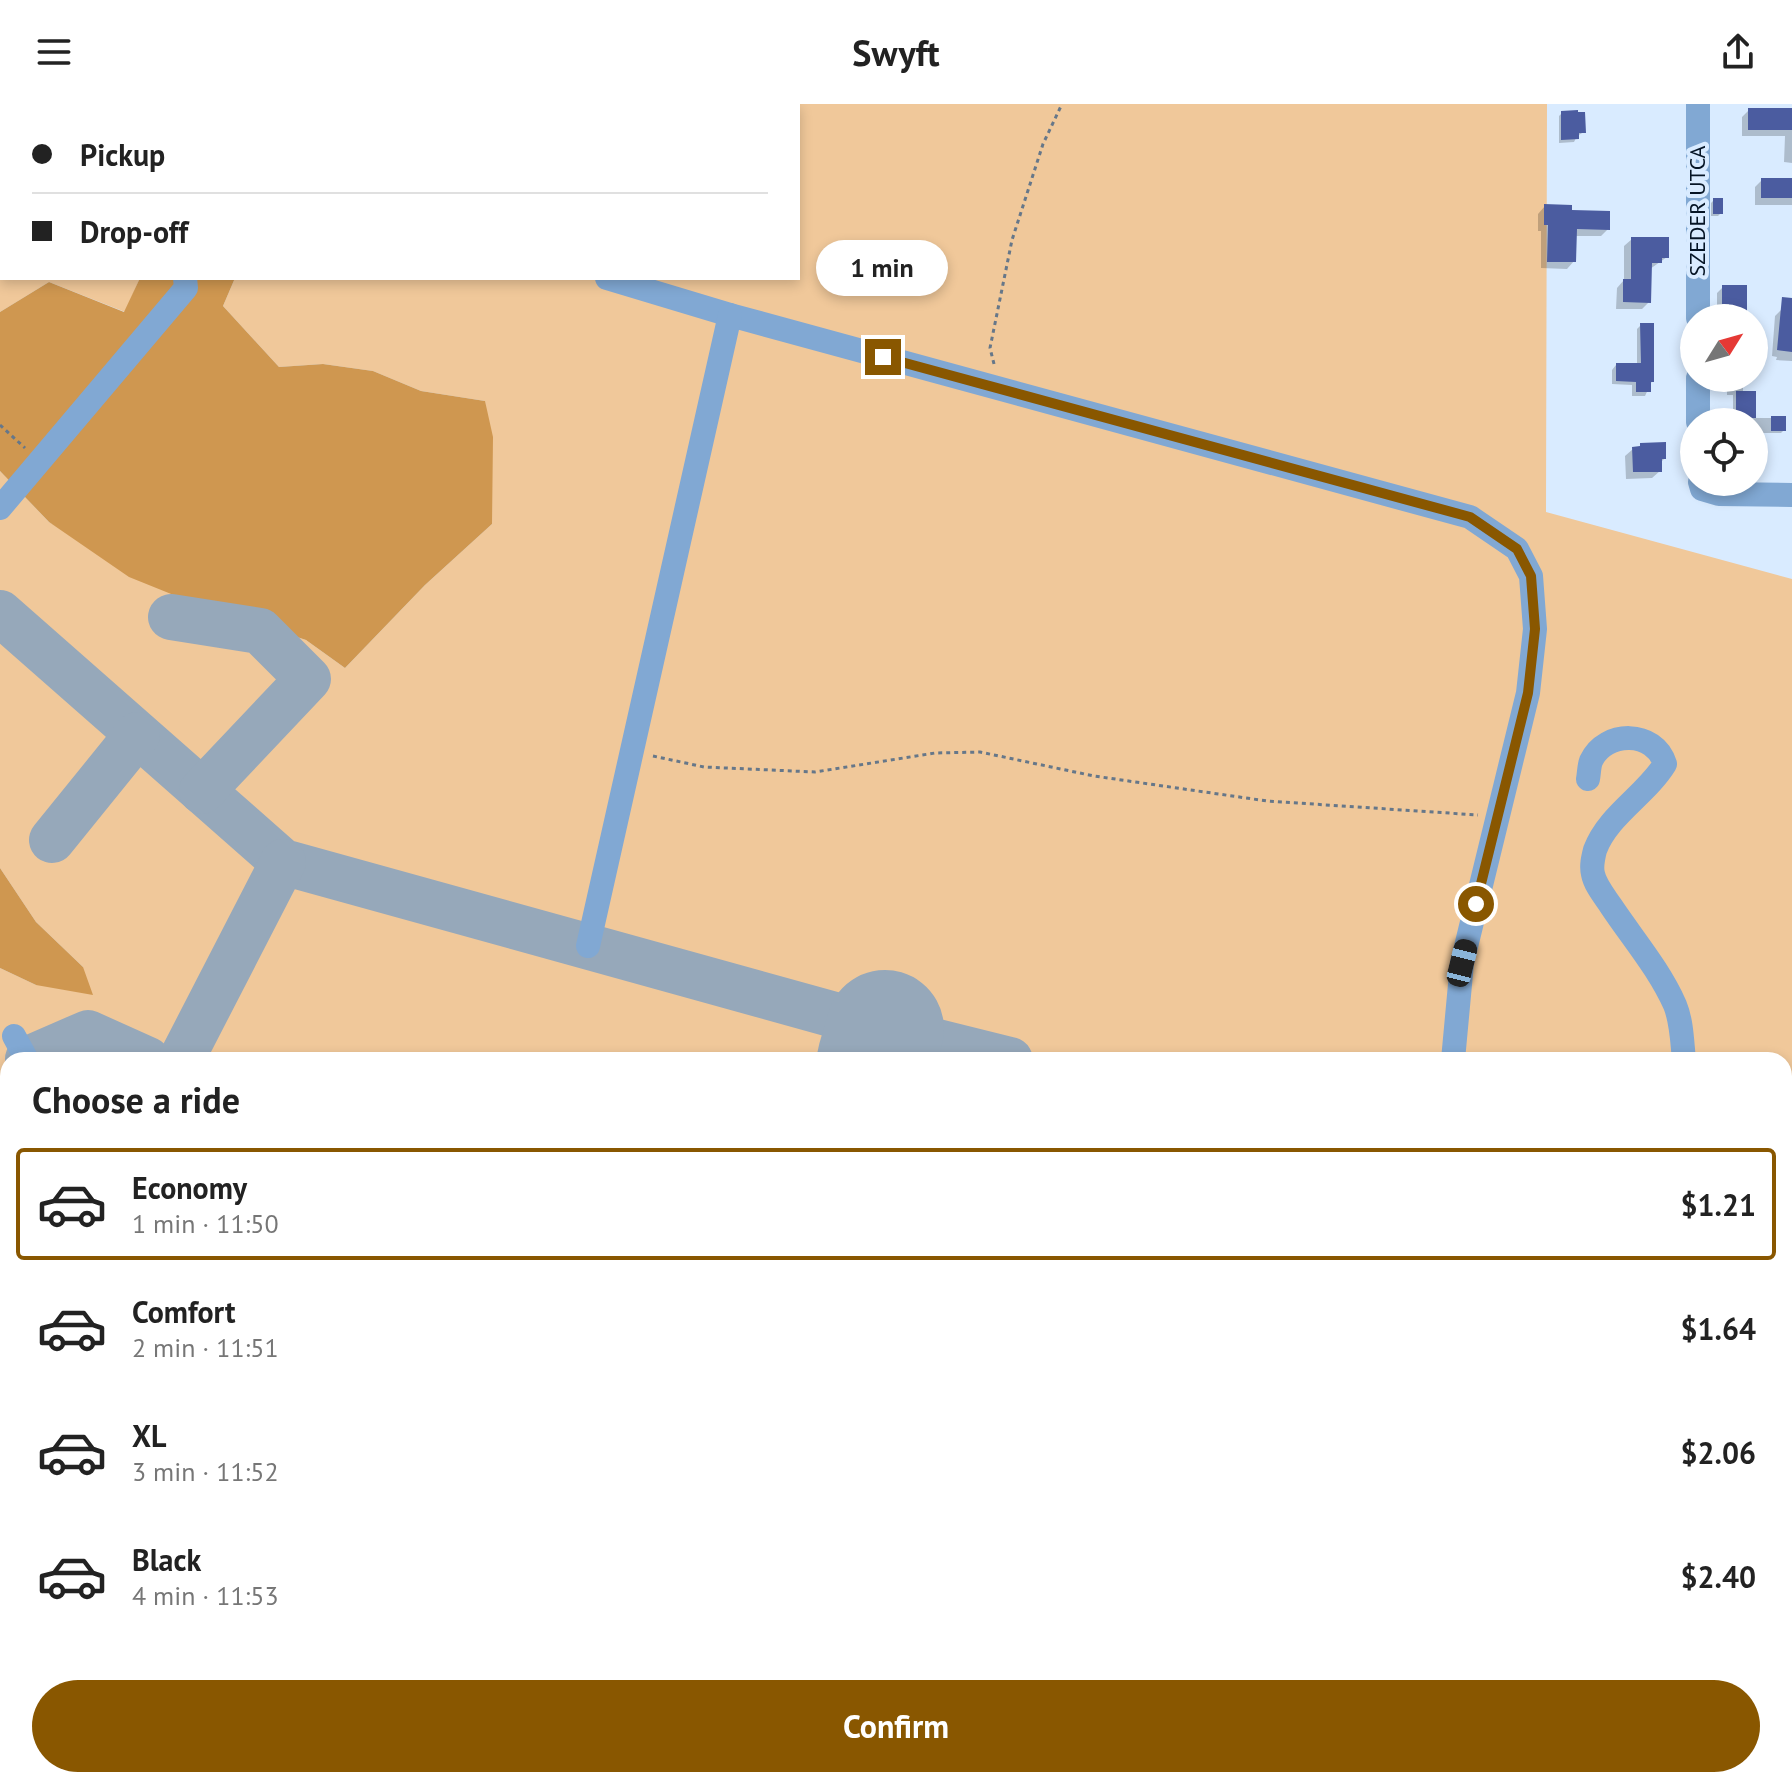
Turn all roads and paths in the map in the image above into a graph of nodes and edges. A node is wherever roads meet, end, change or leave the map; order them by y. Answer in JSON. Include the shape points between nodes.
{"nodes":[{"id":1,"x":1062,"y":104,"type":"edge"},
{"id":2,"x":1698,"y":104,"type":"edge"},
{"id":3,"x":185,"y":280,"type":"edge"},
{"id":4,"x":614,"y":280,"type":"edge"},
{"id":5,"x":1698,"y":304,"type":"edge"},
{"id":6,"x":730,"y":315,"type":"junction"},
{"id":7,"x":1005,"y":390,"type":"junction"},
{"id":8,"x":0,"y":425,"type":"edge"},
{"id":9,"x":39,"y":462,"type":"junction"},
{"id":10,"x":1768,"y":495,"type":"edge"},
{"id":11,"x":1792,"y":495,"type":"edge"},
{"id":12,"x":0,"y":508,"type":"edge"},
{"id":13,"x":632,"y":751,"type":"junction"},
{"id":14,"x":1588,"y":779,"type":"dead end"},
{"id":15,"x":1498,"y":815,"type":"junction"},
{"id":16,"x":588,"y":946,"type":"dead end"},
{"id":17,"x":14,"y":1036,"type":"dead end"},
{"id":18,"x":23,"y":1052,"type":"edge"},
{"id":19,"x":1454,"y":1052,"type":"edge"},
{"id":20,"x":1683,"y":1052,"type":"edge"}],
"edges":[{"from":1,"to":7,"type":"path","via":[[1043,144],[1012,240],[990,348]]},
{"from":2,"to":5,"type":"street","name":"SZEDER UTCA"},
{"from":3,"to":9,"type":"street","via":[[186,288]]},
{"from":4,"to":6,"type":"street"},
{"from":6,"to":7,"type":"street"},
{"from":6,"to":13,"type":"street"},
{"from":7,"to":15,"type":"street","via":[[1470,517],[1517,549],[1531,576],[1535,629],[1528,693]]},
{"from":8,"to":9,"type":"path"},
{"from":9,"to":12,"type":"street"},
{"from":10,"to":11,"type":"street"},
{"from":13,"to":15,"type":"path","via":[[704,767],[815,772],[935,753],[980,752],[1094,776],[1267,801]]},
{"from":13,"to":16,"type":"street"},
{"from":14,"to":20,"type":"street","via":[[1591,760],[1619,739],[1652,743],[1662,755],[1665,764],[1656,779],[1609,826],[1592,864],[1598,886],[1675,1007]]},
{"from":15,"to":19,"type":"street","via":[[1462,963]]},
{"from":17,"to":18,"type":"street"}]}
